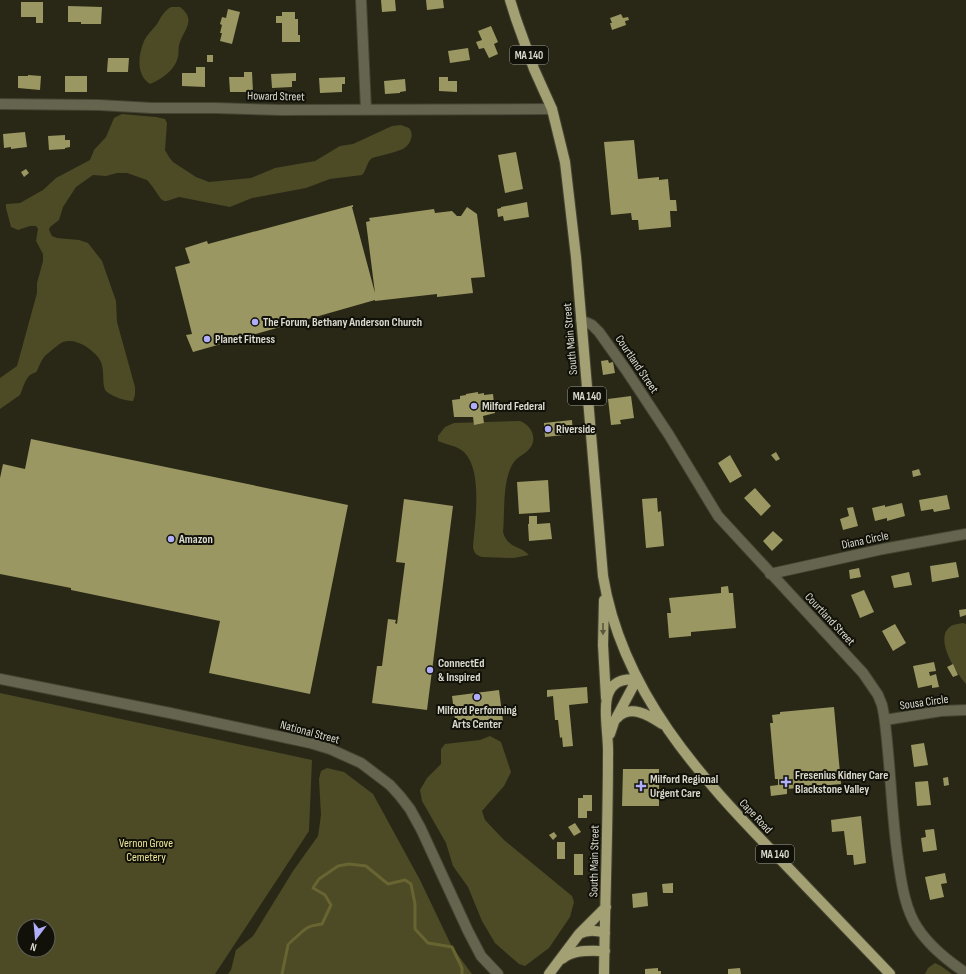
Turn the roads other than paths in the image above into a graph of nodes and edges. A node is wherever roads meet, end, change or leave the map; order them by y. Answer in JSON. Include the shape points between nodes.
{"nodes":[{"id":1,"x":361,"y":0,"type":"edge"},
{"id":2,"x":510,"y":0,"type":"edge"},
{"id":3,"x":0,"y":104,"type":"edge"},
{"id":4,"x":366,"y":109,"type":"junction"},
{"id":5,"x":552,"y":109,"type":"junction"},
{"id":6,"x":581,"y":320,"type":"junction"},
{"id":7,"x":966,"y":534,"type":"edge"},
{"id":8,"x":770,"y":574,"type":"junction"},
{"id":9,"x":605,"y":590,"type":"junction"},
{"id":10,"x":0,"y":679,"type":"edge"},
{"id":11,"x":637,"y":679,"type":"junction"},
{"id":12,"x":606,"y":706,"type":"junction"},
{"id":13,"x":966,"y":710,"type":"edge"},
{"id":14,"x":616,"y":719,"type":"junction"},
{"id":15,"x":885,"y":720,"type":"junction"},
{"id":16,"x":667,"y":729,"type":"junction"},
{"id":17,"x":608,"y":748,"type":"junction"},
{"id":18,"x":606,"y":907,"type":"junction"},
{"id":19,"x":605,"y":933,"type":"junction"},
{"id":20,"x":577,"y":937,"type":"junction"},
{"id":21,"x":605,"y":951,"type":"junction"},
{"id":22,"x":560,"y":960,"type":"junction"},
{"id":23,"x":966,"y":973,"type":"edge"},
{"id":24,"x":498,"y":974,"type":"edge"},
{"id":25,"x":549,"y":974,"type":"edge"},
{"id":26,"x":604,"y":974,"type":"edge"},
{"id":27,"x":890,"y":974,"type":"edge"}],
"edges":[{"from":1,"to":4,"type":"street"},
{"from":2,"to":5,"type":"main road","name":"South Main Street","number":"MA 140","via":[[534,69]]},
{"from":3,"to":4,"type":"street","name":"Howard Street"},
{"from":4,"to":5,"type":"street","name":"Howard Street"},
{"from":5,"to":6,"type":"main road","name":"South Main Street","number":"MA 140","via":[[566,170]]},
{"from":6,"to":8,"type":"street","name":"Courtland Street","via":[[599,332],[626,370],[669,435],[714,512]]},
{"from":6,"to":9,"type":"main road","name":"South Main Street","number":"MA 140"},
{"from":7,"to":8,"type":"street","name":"Diana Circle"},
{"from":8,"to":15,"type":"street","name":"Courtland Street","via":[[863,673],[881,700]]},
{"from":9,"to":11,"type":"main road","name":"South Main Street","number":"MA 140","via":[[617,632]]},
{"from":9,"to":12,"type":"main road","one_way":true,"via":[[603,631]]},
{"from":10,"to":24,"type":"street","name":"National Street","via":[[310,743],[361,763],[390,785],[410,809],[481,956]]},
{"from":11,"to":12,"type":"main road","name":"South Main Street","via":[[622,680],[615,684],[609,692]]},
{"from":11,"to":14,"type":"main road","name":"South Main Street"},
{"from":11,"to":16,"type":"main road","name":"Cape Road","number":"MA 140"},
{"from":12,"to":17,"type":"main road","name":"South Main Street"},
{"from":13,"to":15,"type":"street","name":"Sousa Circle","via":[[941,711]]},
{"from":14,"to":16,"type":"main road","via":[[623,712],[637,712],[654,718]]},
{"from":14,"to":17,"type":"main road","name":"South Main Street"},
{"from":15,"to":23,"type":"street","name":"Courtland Street","via":[[894,828],[907,904],[924,937],[944,957]]},
{"from":16,"to":27,"type":"main road","name":"Cape Road","number":"MA 140","via":[[728,804]]},
{"from":17,"to":18,"type":"main road","name":"South Main Street"},
{"from":18,"to":19,"type":"main road","name":"South Main Street"},
{"from":18,"to":20,"type":"main road"},
{"from":19,"to":20,"type":"main road","via":[[589,930]]},
{"from":19,"to":21,"type":"main road","name":"South Main Street"},
{"from":20,"to":22,"type":"main road"},
{"from":21,"to":22,"type":"main road","via":[[576,952]]},
{"from":21,"to":26,"type":"main road","name":"South Main Street"},
{"from":22,"to":25,"type":"main road"}]}
